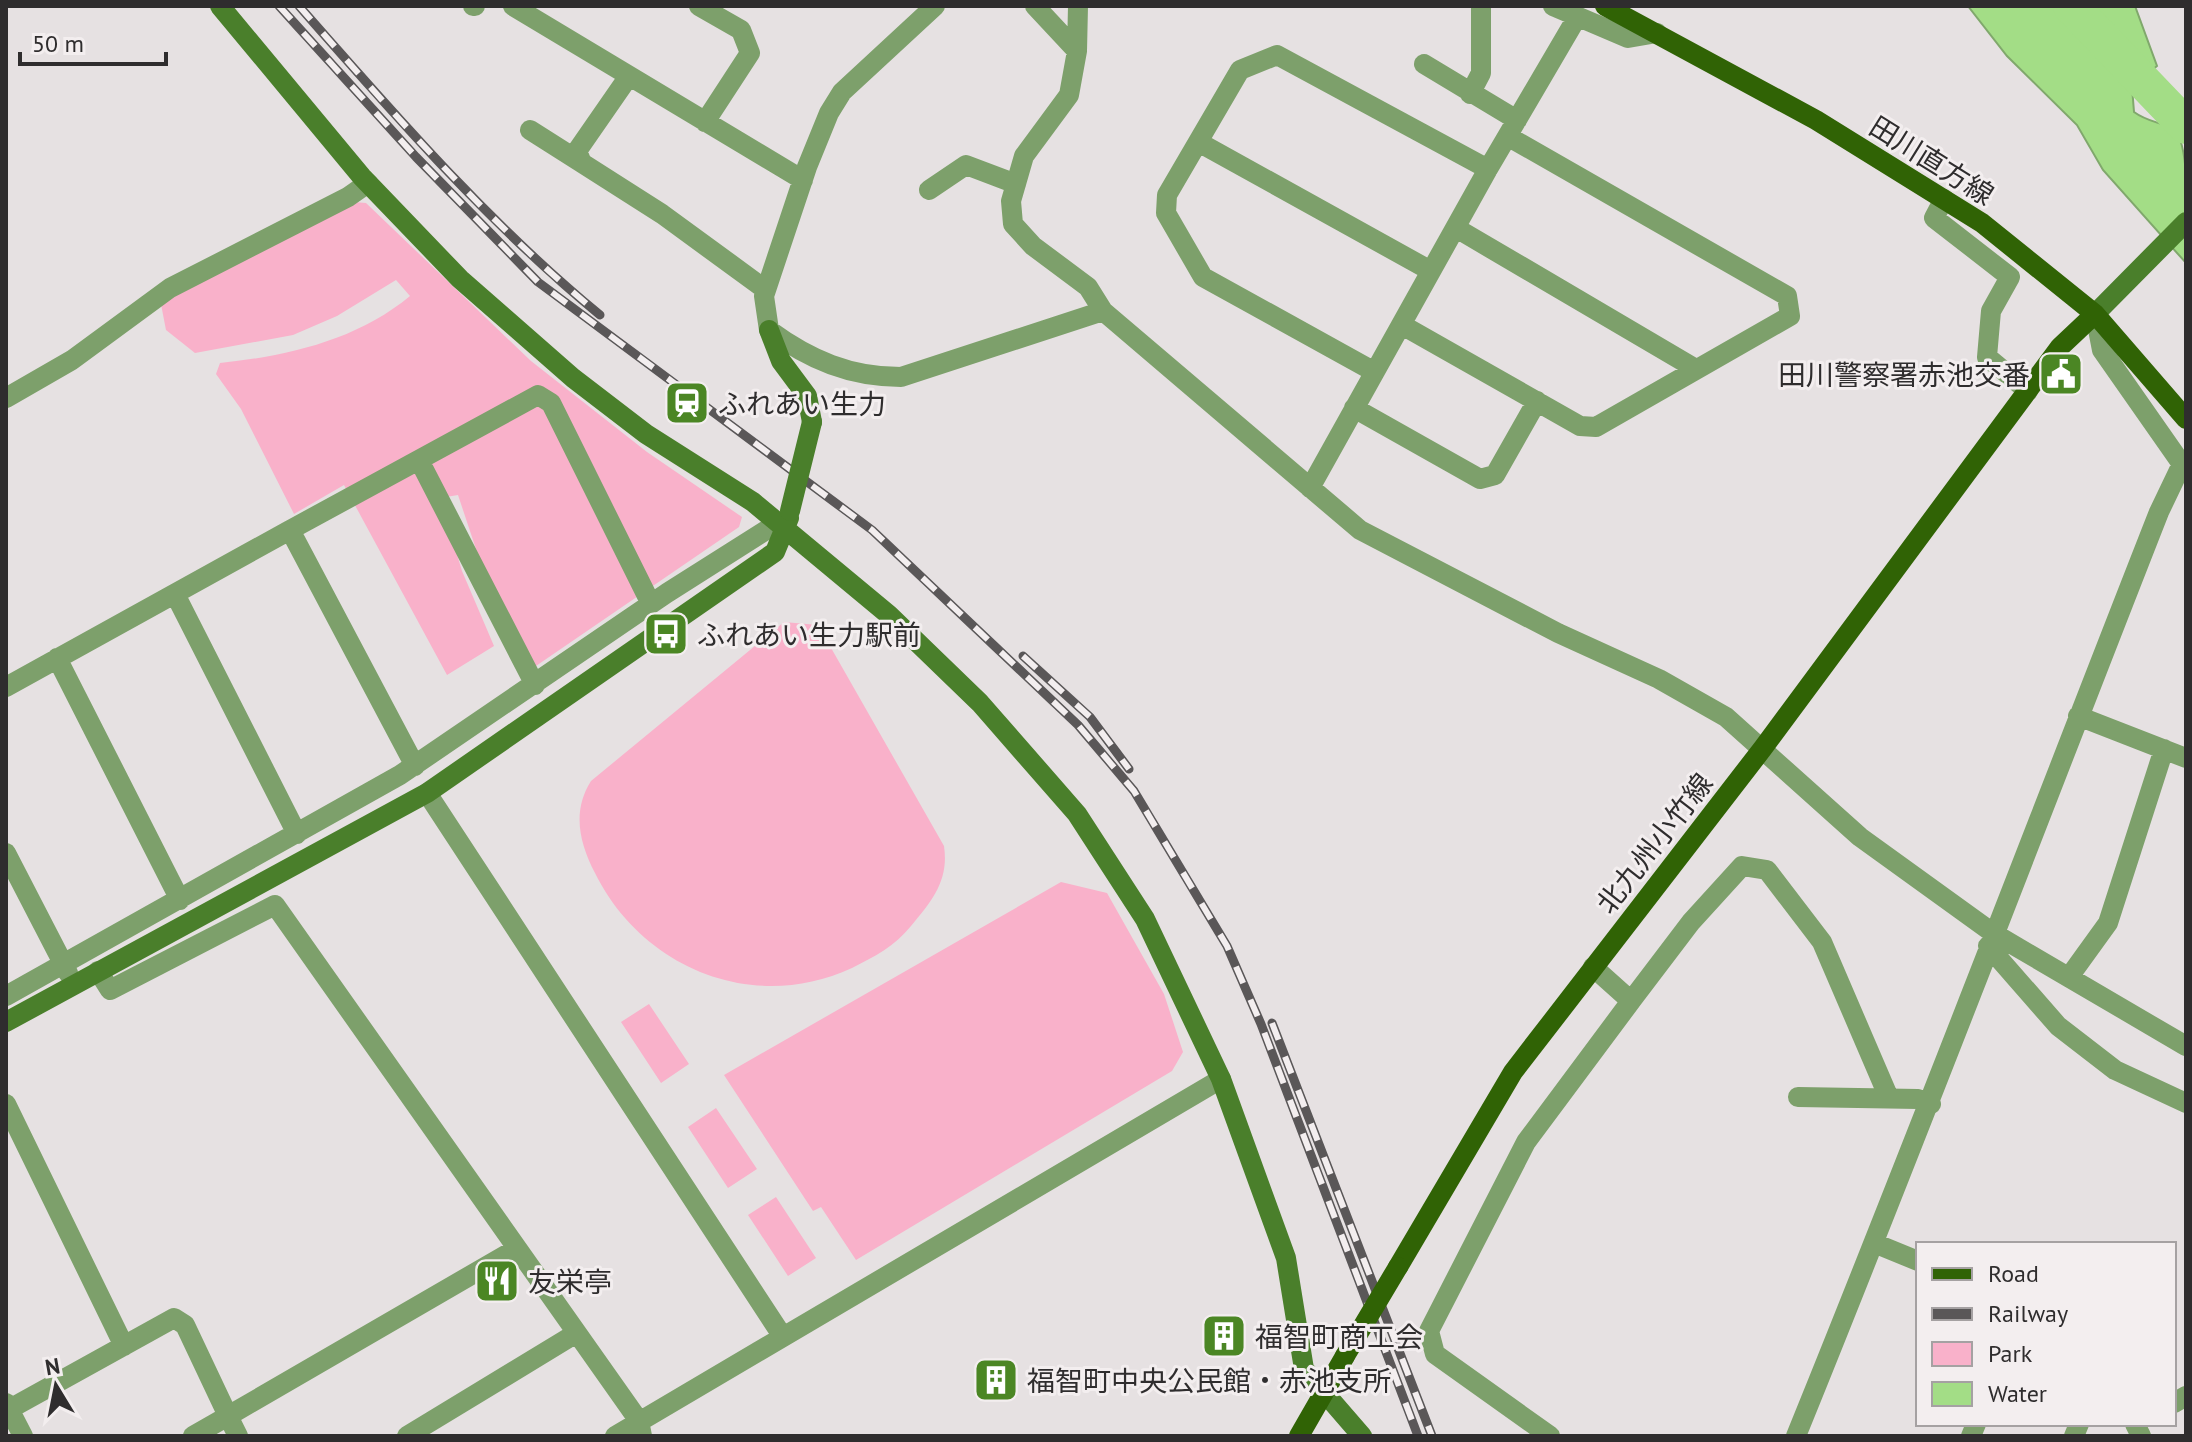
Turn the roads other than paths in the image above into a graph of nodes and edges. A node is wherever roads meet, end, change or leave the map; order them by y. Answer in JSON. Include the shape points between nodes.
{"nodes":[{"id":1,"x":220,"y":6,"type":"edge"},
{"id":2,"x":513,"y":6,"type":"edge"},
{"id":3,"x":699,"y":6,"type":"edge"},
{"id":4,"x":935,"y":6,"type":"edge"},
{"id":5,"x":1035,"y":6,"type":"edge"},
{"id":6,"x":1078,"y":6,"type":"edge"},
{"id":7,"x":1481,"y":6,"type":"edge"},
{"id":8,"x":1553,"y":6,"type":"edge"},
{"id":9,"x":1605,"y":6,"type":"edge"},
{"id":10,"x":1576,"y":19,"type":"junction"},
{"id":11,"x":1657,"y":33,"type":"junction"},
{"id":12,"x":1077,"y":51,"type":"junction"},
{"id":13,"x":1424,"y":64,"type":"dead end"},
{"id":14,"x":629,"y":76,"type":"junction"},
{"id":15,"x":1470,"y":94,"type":"junction"},
{"id":16,"x":705,"y":122,"type":"junction"},
{"id":17,"x":1513,"y":128,"type":"junction"},
{"id":18,"x":530,"y":130,"type":"dead end"},
{"id":19,"x":1200,"y":143,"type":"junction"},
{"id":20,"x":582,"y":163,"type":"junction"},
{"id":21,"x":1488,"y":169,"type":"junction"},
{"id":22,"x":803,"y":180,"type":"junction"},
{"id":23,"x":368,"y":183,"type":"junction"},
{"id":24,"x":1016,"y":184,"type":"junction"},
{"id":25,"x":929,"y":190,"type":"dead end"},
{"id":26,"x":1944,"y":199,"type":"junction"},
{"id":27,"x":2186,"y":222,"type":"edge"},
{"id":28,"x":1456,"y":228,"type":"junction"},
{"id":29,"x":1431,"y":271,"type":"junction"},
{"id":30,"x":766,"y":290,"type":"junction"},
{"id":31,"x":1103,"y":311,"type":"junction"},
{"id":32,"x":2095,"y":314,"type":"junction"},
{"id":33,"x":1402,"y":325,"type":"junction"},
{"id":34,"x":769,"y":330,"type":"junction"},
{"id":35,"x":1696,"y":369,"type":"junction"},
{"id":36,"x":1373,"y":371,"type":"junction"},
{"id":37,"x":2028,"y":391,"type":"junction"},
{"id":38,"x":6,"y":398,"type":"edge"},
{"id":39,"x":1537,"y":401,"type":"junction"},
{"id":40,"x":1354,"y":408,"type":"junction"},
{"id":41,"x":2186,"y":419,"type":"edge"},
{"id":42,"x":419,"y":460,"type":"junction"},
{"id":43,"x":2184,"y":468,"type":"edge"},
{"id":44,"x":1310,"y":488,"type":"junction"},
{"id":45,"x":785,"y":521,"type":"junction"},
{"id":46,"x":290,"y":530,"type":"junction"},
{"id":47,"x":175,"y":594,"type":"junction"},
{"id":48,"x":651,"y":604,"type":"junction"},
{"id":49,"x":57,"y":658,"type":"junction"},
{"id":50,"x":535,"y":685,"type":"junction"},
{"id":51,"x":6,"y":687,"type":"edge"},
{"id":52,"x":2078,"y":716,"type":"junction"},
{"id":53,"x":1763,"y":748,"type":"junction"},
{"id":54,"x":2164,"y":749,"type":"junction"},
{"id":55,"x":2186,"y":758,"type":"edge"},
{"id":56,"x":415,"y":766,"type":"junction"},
{"id":57,"x":427,"y":793,"type":"junction"},
{"id":58,"x":297,"y":834,"type":"junction"},
{"id":59,"x":6,"y":853,"type":"edge"},
{"id":60,"x":180,"y":900,"type":"junction"},
{"id":61,"x":1990,"y":940,"type":"junction"},
{"id":62,"x":64,"y":964,"type":"junction"},
{"id":63,"x":1593,"y":967,"type":"junction"},
{"id":64,"x":98,"y":971,"type":"junction"},
{"id":65,"x":2069,"y":977,"type":"junction"},
{"id":66,"x":74,"y":984,"type":"junction"},
{"id":67,"x":6,"y":996,"type":"edge"},
{"id":68,"x":1631,"y":1001,"type":"junction"},
{"id":69,"x":6,"y":1022,"type":"edge"},
{"id":70,"x":2186,"y":1046,"type":"edge"},
{"id":71,"x":1221,"y":1079,"type":"junction"},
{"id":72,"x":1798,"y":1097,"type":"dead end"},
{"id":73,"x":1889,"y":1098,"type":"junction"},
{"id":74,"x":2186,"y":1103,"type":"edge"},
{"id":75,"x":6,"y":1104,"type":"edge"},
{"id":76,"x":1931,"y":1104,"type":"junction"},
{"id":77,"x":1874,"y":1243,"type":"junction"},
{"id":78,"x":516,"y":1249,"type":"junction"},
{"id":79,"x":1916,"y":1260,"type":"edge"},
{"id":80,"x":575,"y":1334,"type":"junction"},
{"id":81,"x":783,"y":1337,"type":"junction"},
{"id":82,"x":124,"y":1346,"type":"junction"},
{"id":83,"x":1326,"y":1391,"type":"junction"},
{"id":84,"x":7,"y":1408,"type":"edge"},
{"id":85,"x":228,"y":1416,"type":"junction"},
{"id":86,"x":641,"y":1429,"type":"edge"},
{"id":87,"x":23,"y":1436,"type":"edge"},
{"id":88,"x":193,"y":1436,"type":"edge"},
{"id":89,"x":238,"y":1436,"type":"edge"},
{"id":90,"x":407,"y":1436,"type":"edge"},
{"id":91,"x":615,"y":1436,"type":"edge"},
{"id":92,"x":1299,"y":1436,"type":"edge"},
{"id":93,"x":1362,"y":1436,"type":"edge"},
{"id":94,"x":1550,"y":1436,"type":"edge"},
{"id":95,"x":1796,"y":1436,"type":"edge"}],
"edges":[{"from":1,"to":23,"type":"street"},
{"from":2,"to":14,"type":"street"},
{"from":3,"to":16,"type":"street","via":[[741,30],[750,53]]},
{"from":4,"to":22,"type":"street","via":[[842,92]]},
{"from":5,"to":12,"type":"street"},
{"from":6,"to":12,"type":"street"},
{"from":7,"to":15,"type":"street","via":[[1481,73]]},
{"from":8,"to":10,"type":"street"},
{"from":9,"to":11,"type":"main road","name":"田川直方線"},
{"from":10,"to":11,"type":"street","via":[[1628,38]]},
{"from":10,"to":17,"type":"street"},
{"from":11,"to":26,"type":"main road","name":"田川直方線","via":[[1816,120]]},
{"from":12,"to":24,"type":"street","via":[[1069,95],[1024,156]]},
{"from":13,"to":15,"type":"street"},
{"from":14,"to":16,"type":"street"},
{"from":14,"to":20,"type":"street","via":[[577,151]]},
{"from":15,"to":17,"type":"street"},
{"from":16,"to":22,"type":"street"},
{"from":17,"to":21,"type":"street"},
{"from":17,"to":35,"type":"street","via":[[1787,296],[1790,316]]},
{"from":18,"to":20,"type":"street"},
{"from":19,"to":21,"type":"street","via":[[1240,70],[1277,55]]},
{"from":19,"to":29,"type":"street"},
{"from":19,"to":36,"type":"street","via":[[1167,195],[1166,213],[1203,277]]},
{"from":20,"to":30,"type":"street"},
{"from":21,"to":28,"type":"street"},
{"from":22,"to":30,"type":"street"},
{"from":23,"to":38,"type":"street","via":[[170,288],[72,360]]},
{"from":23,"to":45,"type":"street","via":[[460,279],[573,378],[646,434]]},
{"from":24,"to":25,"type":"street","via":[[966,165]]},
{"from":24,"to":31,"type":"street","via":[[1013,224],[1088,287]]},
{"from":26,"to":32,"type":"main road","name":"田川直方線"},
{"from":26,"to":37,"type":"street","via":[[1934,218],[2010,277],[1991,311],[1987,357]]},
{"from":27,"to":32,"type":"street"},
{"from":28,"to":29,"type":"street"},
{"from":28,"to":35,"type":"street"},
{"from":29,"to":33,"type":"street"},
{"from":30,"to":34,"type":"street"},
{"from":31,"to":34,"type":"street","via":[[901,377],[829,366]]},
{"from":31,"to":44,"type":"street"},
{"from":32,"to":37,"type":"main road","name":"北九州小竹線","via":[[2060,347]]},
{"from":32,"to":41,"type":"main road","name":"田川直方線"},
{"from":32,"to":43,"type":"street","via":[[2102,350]]},
{"from":33,"to":36,"type":"street"},
{"from":33,"to":39,"type":"street"},
{"from":34,"to":45,"type":"street","bridge":true,"via":[[781,361],[807,396],[812,422]]},
{"from":35,"to":39,"type":"street","via":[[1596,427],[1580,426]]},
{"from":36,"to":40,"type":"street"},
{"from":37,"to":53,"type":"main road","name":"北九州小竹線"},
{"from":39,"to":40,"type":"street","via":[[1495,475],[1480,479]]},
{"from":40,"to":44,"type":"street"},
{"from":42,"to":46,"type":"street"},
{"from":42,"to":48,"type":"street","via":[[538,395],[551,403]]},
{"from":42,"to":50,"type":"street"},
{"from":43,"to":52,"type":"street"},
{"from":44,"to":53,"type":"street","via":[[1360,530],[1659,679],[1726,717]]},
{"from":45,"to":48,"type":"street"},
{"from":45,"to":57,"type":"street","via":[[775,552]]},
{"from":45,"to":71,"type":"street","via":[[980,703],[1077,814],[1145,919]]},
{"from":46,"to":47,"type":"street"},
{"from":46,"to":56,"type":"street"},
{"from":47,"to":49,"type":"street"},
{"from":47,"to":58,"type":"street"},
{"from":48,"to":50,"type":"street"},
{"from":49,"to":51,"type":"street"},
{"from":49,"to":60,"type":"street"},
{"from":50,"to":56,"type":"street"},
{"from":52,"to":54,"type":"street"},
{"from":52,"to":61,"type":"street"},
{"from":53,"to":61,"type":"street","via":[[1860,837]]},
{"from":53,"to":63,"type":"main road","name":"北九州小竹線"},
{"from":54,"to":55,"type":"street"},
{"from":54,"to":65,"type":"street","via":[[2108,923]]},
{"from":56,"to":58,"type":"street"},
{"from":57,"to":64,"type":"street"},
{"from":57,"to":81,"type":"street"},
{"from":58,"to":60,"type":"street"},
{"from":59,"to":62,"type":"street"},
{"from":60,"to":62,"type":"street"},
{"from":61,"to":65,"type":"street"},
{"from":61,"to":74,"type":"street","via":[[2058,1026],[2115,1070]]},
{"from":61,"to":76,"type":"street"},
{"from":62,"to":66,"type":"street"},
{"from":62,"to":67,"type":"street"},
{"from":63,"to":68,"type":"street"},
{"from":63,"to":83,"type":"main road","name":"北九州小竹線","bridge":true,"via":[[1513,1072]]},
{"from":64,"to":66,"type":"street"},
{"from":64,"to":78,"type":"street","via":[[110,990],[275,905]]},
{"from":65,"to":70,"type":"street"},
{"from":66,"to":69,"type":"street"},
{"from":68,"to":73,"type":"street","via":[[1742,866],[1767,870],[1822,942]]},
{"from":68,"to":94,"type":"street","via":[[1526,1142],[1429,1331],[1435,1354]]},
{"from":71,"to":81,"type":"street"},
{"from":71,"to":83,"type":"street","via":[[1280,1238],[1302,1363]]},
{"from":72,"to":73,"type":"street"},
{"from":73,"to":76,"type":"street"},
{"from":75,"to":82,"type":"street"},
{"from":76,"to":77,"type":"street"},
{"from":77,"to":79,"type":"street"},
{"from":77,"to":95,"type":"street"},
{"from":78,"to":80,"type":"street"},
{"from":78,"to":85,"type":"street"},
{"from":80,"to":86,"type":"street"},
{"from":80,"to":90,"type":"street"},
{"from":81,"to":86,"type":"street"},
{"from":82,"to":84,"type":"street"},
{"from":82,"to":85,"type":"street","via":[[174,1318],[185,1325]]},
{"from":83,"to":92,"type":"main road","name":"北九州小竹線"},
{"from":83,"to":93,"type":"street"},
{"from":84,"to":87,"type":"street"},
{"from":85,"to":88,"type":"street"},
{"from":85,"to":89,"type":"street"},
{"from":86,"to":91,"type":"street"}]}
